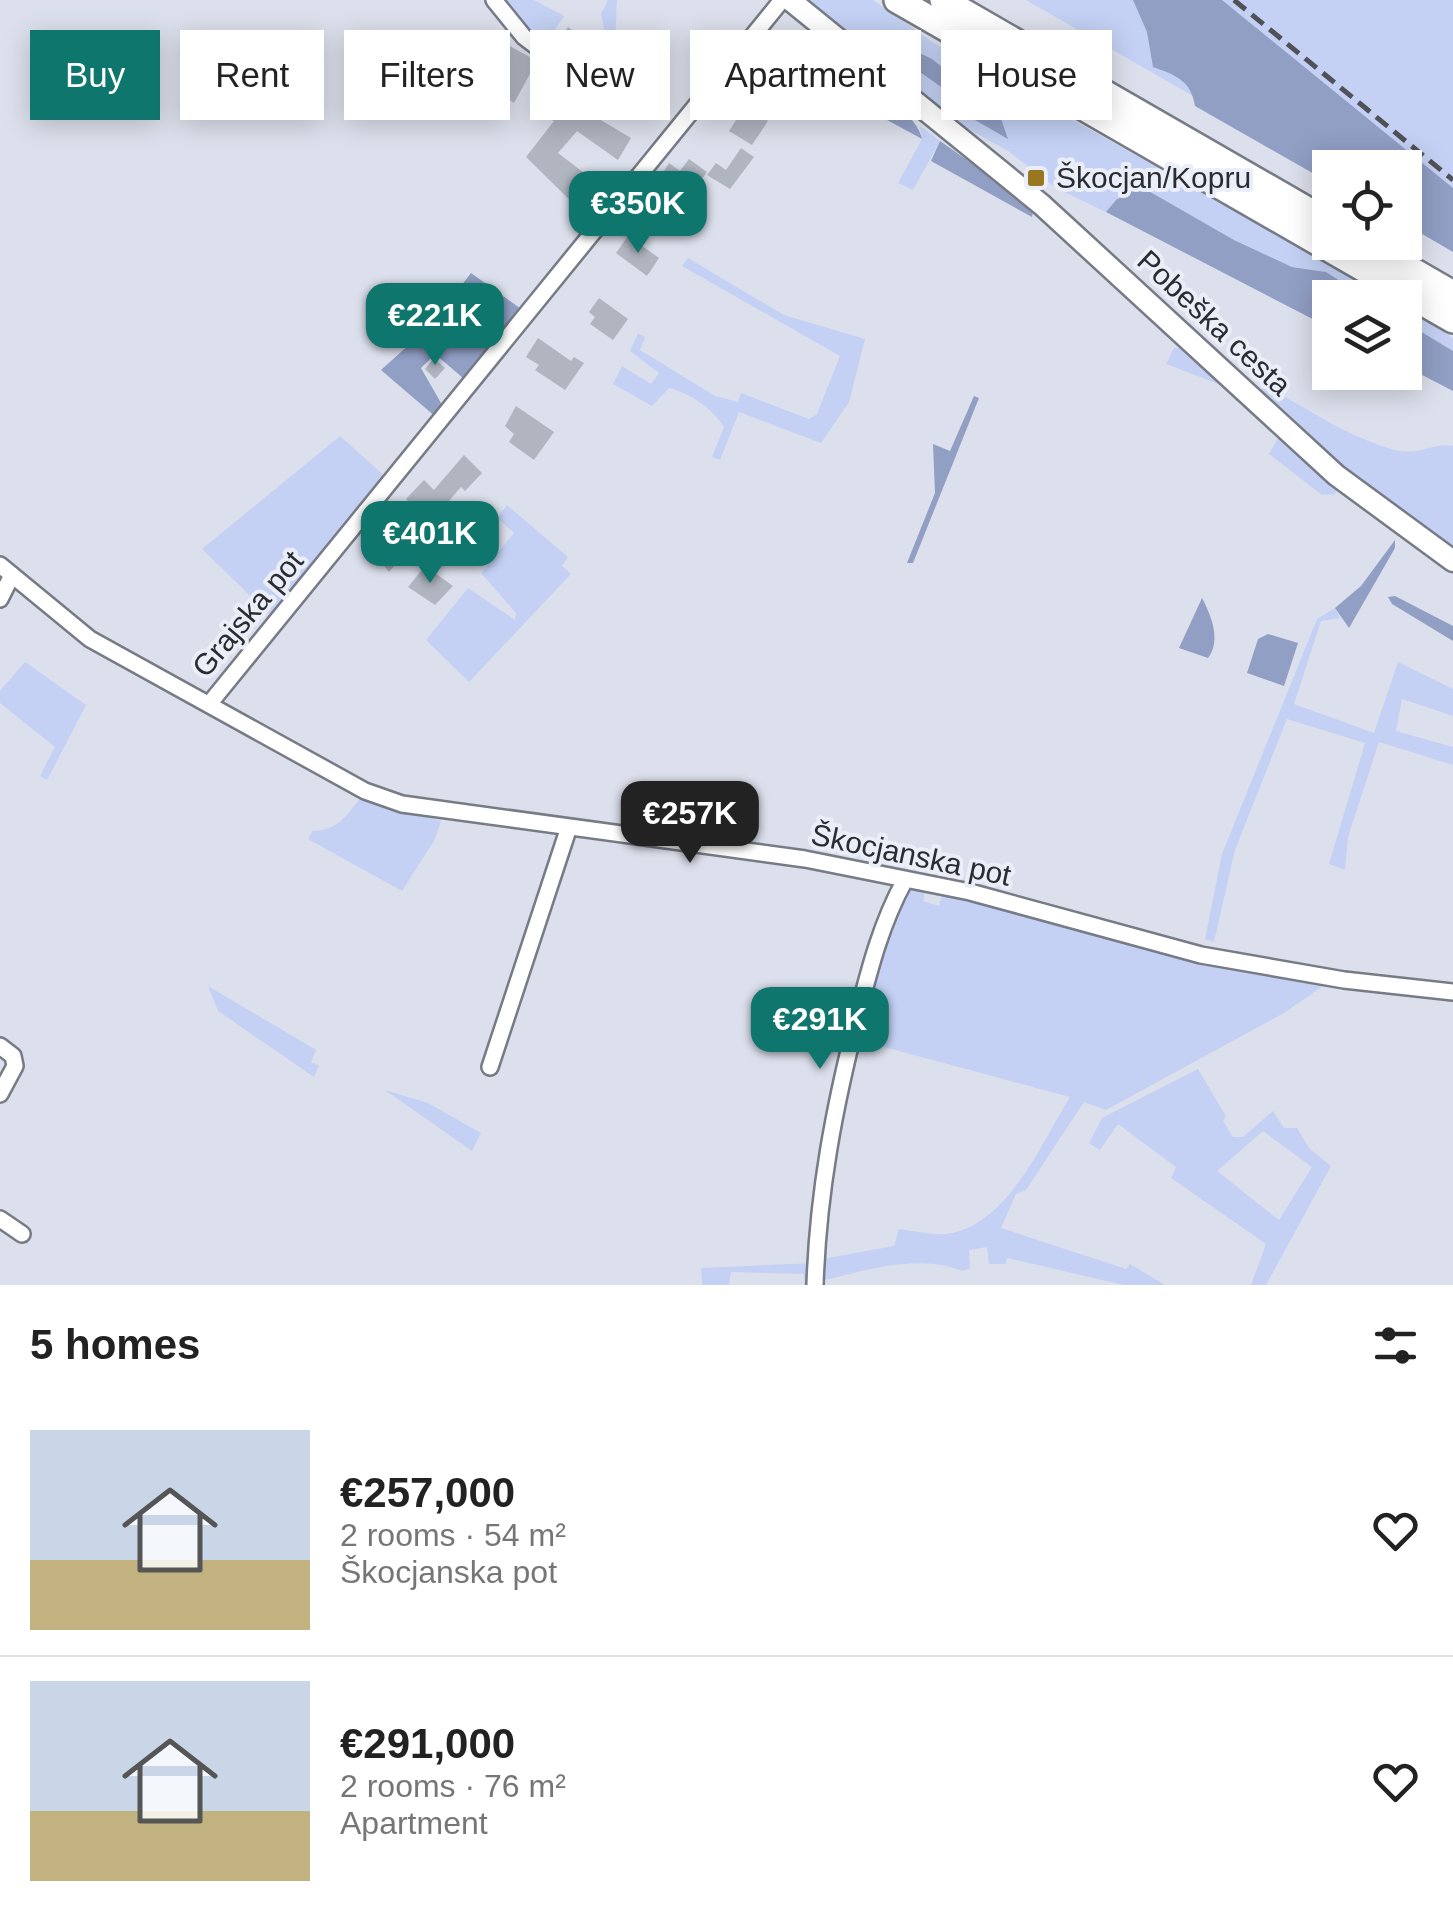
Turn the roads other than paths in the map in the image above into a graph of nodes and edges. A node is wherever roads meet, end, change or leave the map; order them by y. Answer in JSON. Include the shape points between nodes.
{"nodes":[{"id":1,"x":494,"y":0,"type":"edge"},
{"id":2,"x":782,"y":0,"type":"edge"},
{"id":3,"x":790,"y":0,"type":"edge"},
{"id":4,"x":898,"y":0,"type":"edge"},
{"id":5,"x":943,"y":0,"type":"edge"},
{"id":6,"x":530,"y":42,"type":"edge"},
{"id":7,"x":1312,"y":214,"type":"edge"},
{"id":8,"x":1394,"y":260,"type":"edge"},
{"id":9,"x":1453,"y":294,"type":"edge"},
{"id":10,"x":1453,"y":320,"type":"edge"},
{"id":11,"x":1453,"y":562,"type":"edge"},
{"id":12,"x":6,"y":570,"type":"edge"},
{"id":13,"x":0,"y":599,"type":"edge"},
{"id":14,"x":210,"y":704,"type":"junction"},
{"id":15,"x":568,"y":830,"type":"junction"},
{"id":16,"x":905,"y":880,"type":"junction"},
{"id":17,"x":1453,"y":992,"type":"edge"},
{"id":18,"x":0,"y":1046,"type":"edge"},
{"id":19,"x":490,"y":1066,"type":"dead end"},
{"id":20,"x":0,"y":1094,"type":"edge"},
{"id":21,"x":0,"y":1219,"type":"edge"},
{"id":22,"x":22,"y":1234,"type":"dead end"},
{"id":23,"x":815,"y":1285,"type":"edge"}],
"edges":[{"from":1,"to":6,"type":"street"},
{"from":2,"to":14,"type":"street","name":"Grajska pot"},
{"from":3,"to":11,"type":"street","name":"Pobeška cesta","via":[[1077,236],[1336,474]]},
{"from":4,"to":10,"type":"highway"},
{"from":5,"to":7,"type":"highway"},
{"from":8,"to":9,"type":"highway"},
{"from":12,"to":13,"type":"street"},
{"from":12,"to":14,"type":"street","name":"Škocjanska pot","via":[[90,640]]},
{"from":14,"to":15,"type":"street","name":"Škocjanska pot","via":[[365,792],[444,814]]},
{"from":15,"to":16,"type":"street","name":"Škocjanska pot","via":[[804,859]]},
{"from":15,"to":19,"type":"street"},
{"from":16,"to":17,"type":"street","name":"Škocjanska pot","via":[[1201,955]]},
{"from":16,"to":23,"type":"street","via":[[872,958],[827,1141]]},
{"from":18,"to":20,"type":"street","via":[[15,1066]]},
{"from":21,"to":22,"type":"street"}]}
